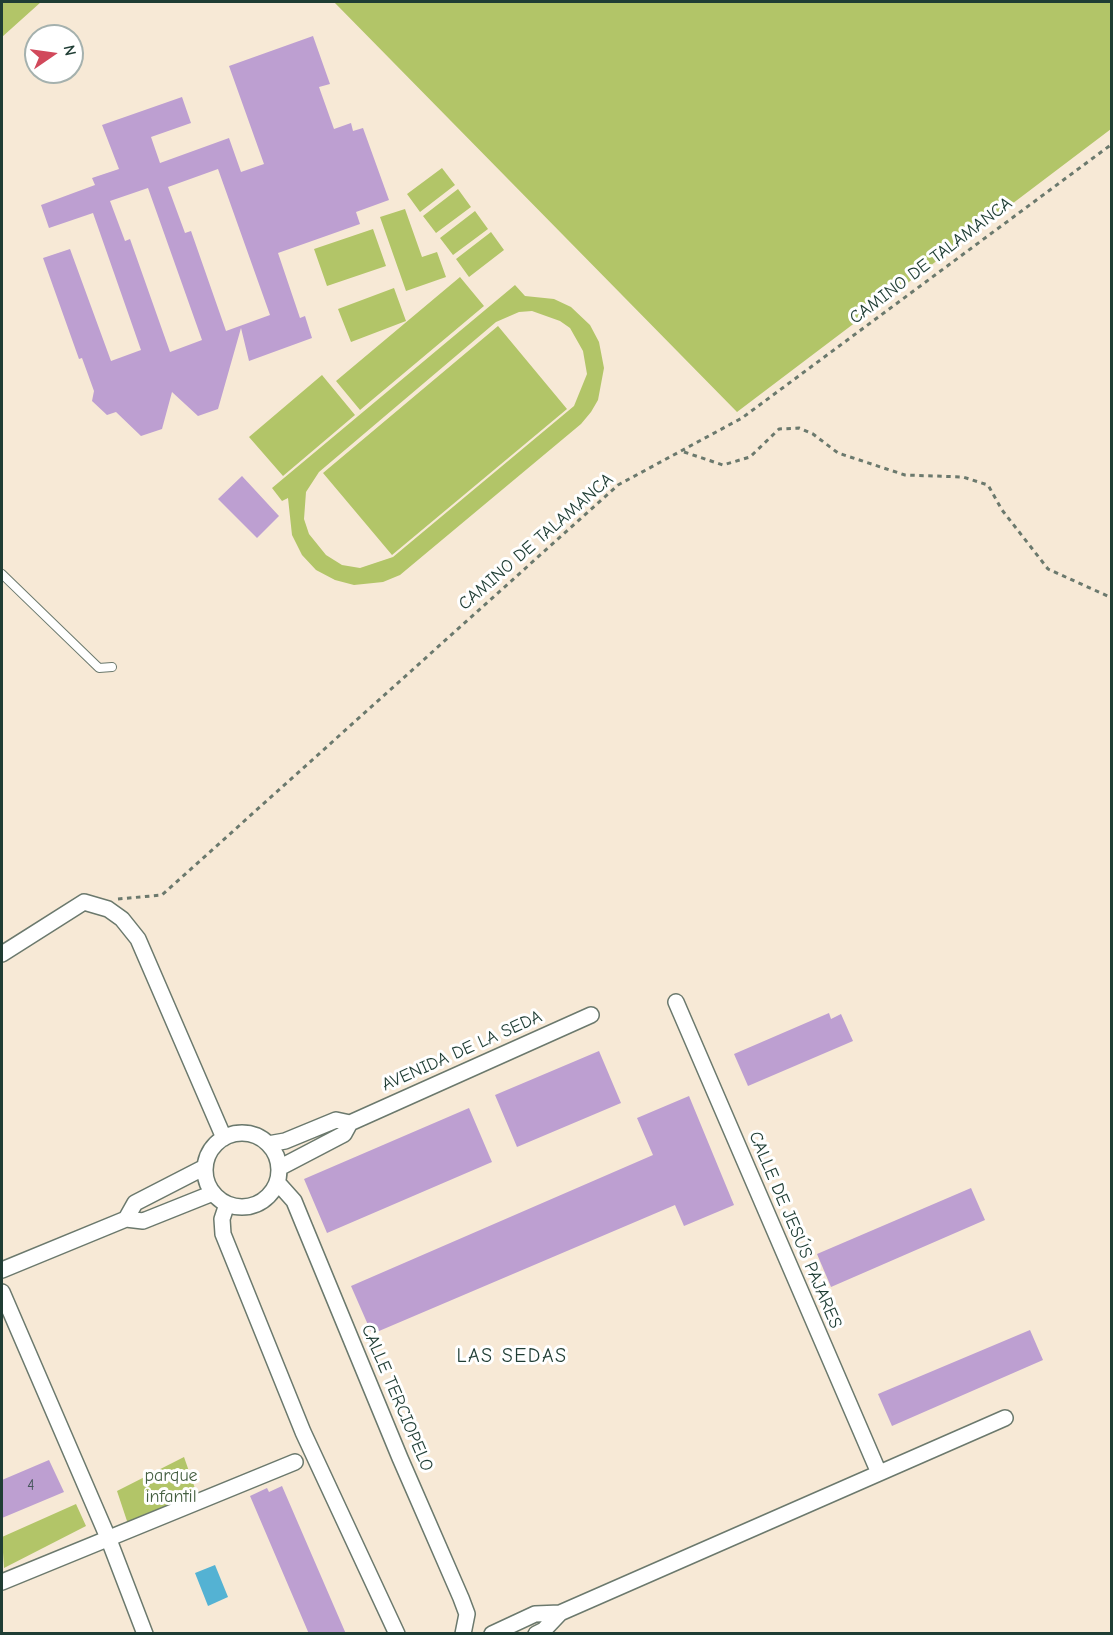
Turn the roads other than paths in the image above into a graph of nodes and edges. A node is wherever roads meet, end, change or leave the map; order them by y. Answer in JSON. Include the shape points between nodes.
{"nodes":[{"id":1,"x":2,"y":574,"type":"edge"},
{"id":2,"x":112,"y":667,"type":"dead end"},
{"id":3,"x":2,"y":954,"type":"edge"},
{"id":4,"x":676,"y":1002,"type":"dead end"},
{"id":5,"x":591,"y":1015,"type":"dead end"},
{"id":6,"x":350,"y":1123,"type":"junction"},
{"id":7,"x":224,"y":1138,"type":"junction"},
{"id":8,"x":268,"y":1144,"type":"junction"},
{"id":9,"x":206,"y":1167,"type":"junction"},
{"id":10,"x":278,"y":1175,"type":"junction"},
{"id":11,"x":213,"y":1193,"type":"junction"},
{"id":12,"x":227,"y":1204,"type":"junction"},
{"id":13,"x":126,"y":1219,"type":"junction"},
{"id":14,"x":2,"y":1270,"type":"edge"},
{"id":15,"x":2,"y":1292,"type":"edge"},
{"id":16,"x":1005,"y":1418,"type":"dead end"},
{"id":17,"x":295,"y":1461,"type":"dead end"},
{"id":18,"x":879,"y":1473,"type":"junction"},
{"id":19,"x":109,"y":1540,"type":"junction"},
{"id":20,"x":2,"y":1582,"type":"edge"},
{"id":21,"x":560,"y":1613,"type":"junction"},
{"id":22,"x":145,"y":1634,"type":"edge"},
{"id":23,"x":397,"y":1634,"type":"edge"},
{"id":24,"x":463,"y":1634,"type":"edge"},
{"id":25,"x":492,"y":1634,"type":"edge"},
{"id":26,"x":536,"y":1634,"type":"edge"}],
"edges":[{"from":1,"to":2,"type":"lane","via":[[99,669]]},
{"from":3,"to":7,"type":"street","via":[[84,902],[108,909],[122,919],[138,939]]},
{"from":4,"to":18,"type":"street","name":"CALLE DE JESÚS PAJARES"},
{"from":5,"to":6,"type":"street","name":"AVENIDA DE LA SEDA"},
{"from":6,"to":8,"type":"street","name":"AVENIDA DE LA SEDA","via":[[336,1120]]},
{"from":6,"to":10,"type":"street","name":"AVENIDA DE LA SEDA","via":[[344,1134]]},
{"from":7,"to":8,"type":"street","via":[[249,1134]]},
{"from":7,"to":9,"type":"street","via":[[211,1150]]},
{"from":8,"to":10,"type":"street","via":[[276,1156]]},
{"from":9,"to":11,"type":"street"},
{"from":9,"to":13,"type":"street","via":[[135,1203]]},
{"from":10,"to":12,"type":"street","via":[[274,1190],[261,1202],[244,1207]]},
{"from":10,"to":24,"type":"street","name":"CALLE TERCIOPELO","via":[[294,1201],[461,1598],[467,1614]]},
{"from":11,"to":12,"type":"street"},
{"from":11,"to":13,"type":"street","via":[[143,1221]]},
{"from":12,"to":23,"type":"street","via":[[223,1234],[303,1432]]},
{"from":13,"to":14,"type":"street"},
{"from":15,"to":19,"type":"street"},
{"from":16,"to":18,"type":"street"},
{"from":17,"to":19,"type":"street"},
{"from":18,"to":21,"type":"street"},
{"from":19,"to":20,"type":"street"},
{"from":19,"to":22,"type":"street"},
{"from":21,"to":25,"type":"street","via":[[535,1614]]},
{"from":21,"to":26,"type":"street"}]}
